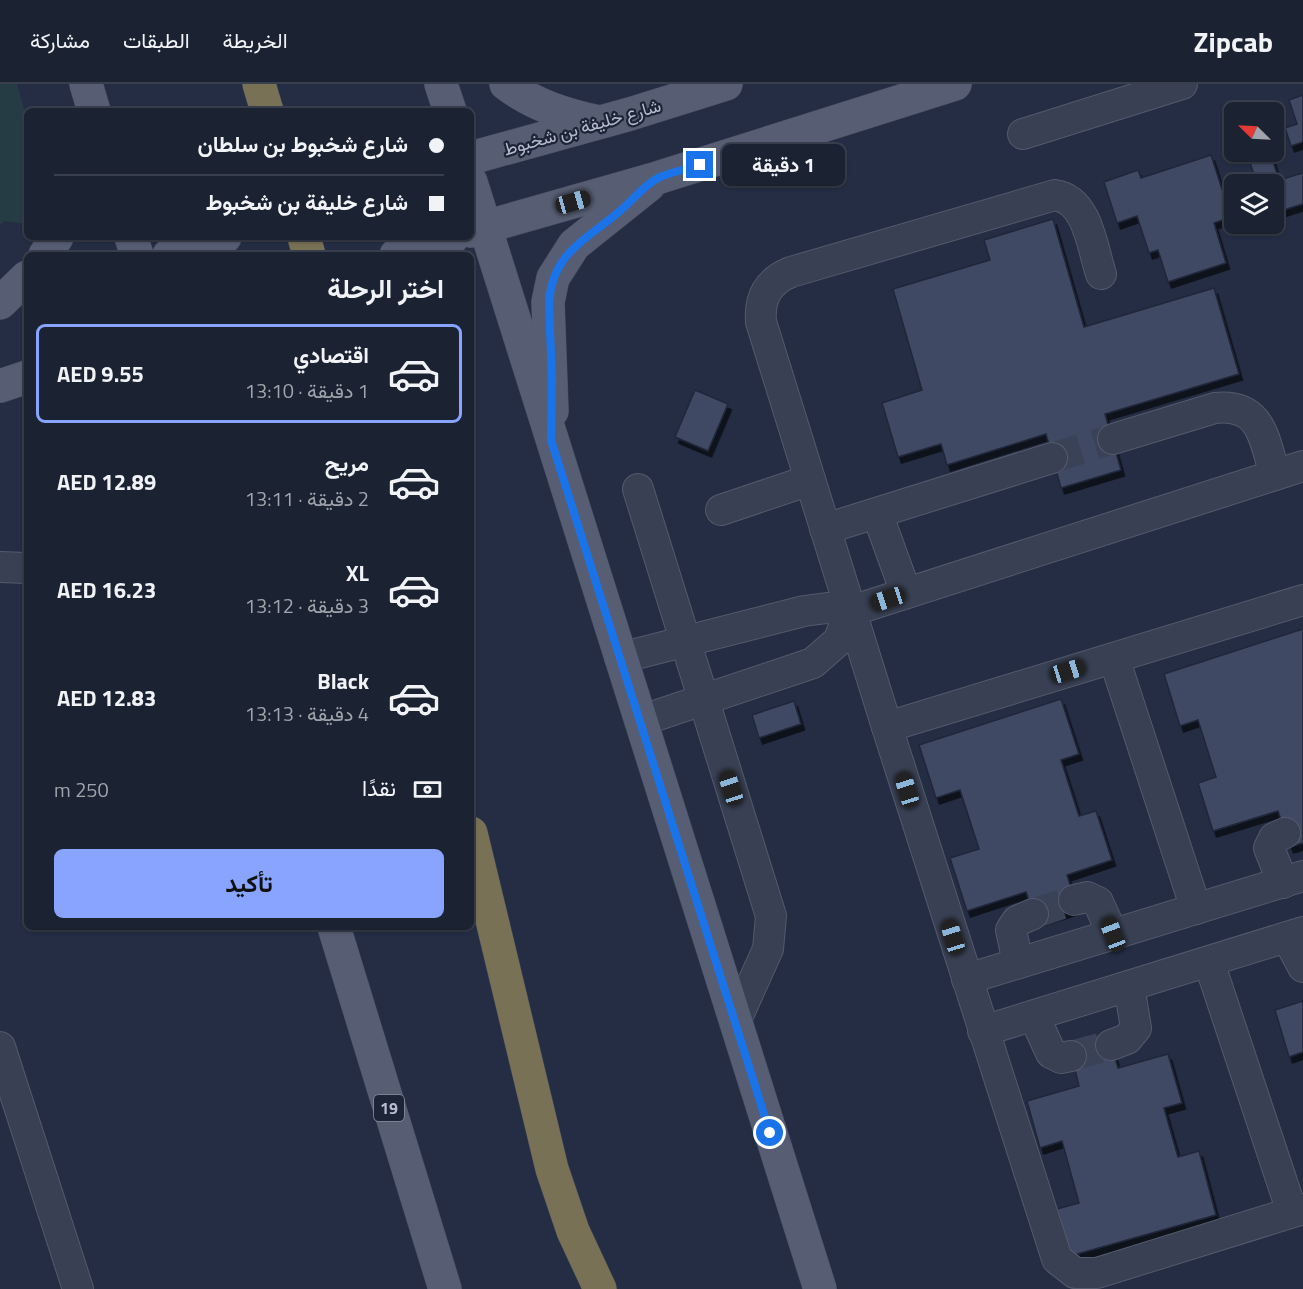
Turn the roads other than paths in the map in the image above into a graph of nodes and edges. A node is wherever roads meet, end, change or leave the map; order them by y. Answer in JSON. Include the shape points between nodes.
{"nodes":[{"id":1,"x":86,"y":84,"type":"edge"},
{"id":2,"x":259,"y":84,"type":"edge"},
{"id":3,"x":441,"y":84,"type":"edge"},
{"id":4,"x":506,"y":84,"type":"edge"},
{"id":5,"x":726,"y":84,"type":"edge"},
{"id":6,"x":955,"y":84,"type":"edge"},
{"id":7,"x":1182,"y":84,"type":"edge"},
{"id":8,"x":93,"y":108,"type":"edge"},
{"id":9,"x":266,"y":108,"type":"edge"},
{"id":10,"x":449,"y":108,"type":"edge"},
{"id":11,"x":601,"y":122,"type":"junction"},
{"id":12,"x":1023,"y":134,"type":"dead end"},
{"id":13,"x":474,"y":157,"type":"edge"},
{"id":14,"x":657,"y":178,"type":"junction"},
{"id":15,"x":474,"y":206,"type":"edge"},
{"id":16,"x":477,"y":229,"type":"edge"},
{"id":17,"x":216,"y":240,"type":"edge"},
{"id":18,"x":444,"y":240,"type":"edge"},
{"id":19,"x":178,"y":252,"type":"edge"},
{"id":20,"x":406,"y":252,"type":"edge"},
{"id":21,"x":1101,"y":274,"type":"dead end"},
{"id":22,"x":24,"y":280,"type":"edge"},
{"id":23,"x":24,"y":302,"type":"edge"},
{"id":24,"x":0,"y":303,"type":"edge"},
{"id":25,"x":0,"y":309,"type":"edge"},
{"id":26,"x":1113,"y":440,"type":"tunnel mouth"},
{"id":27,"x":1052,"y":458,"type":"tunnel mouth"},
{"id":28,"x":559,"y":466,"type":"junction"},
{"id":29,"x":1303,"y":466,"type":"edge"},
{"id":30,"x":1275,"y":476,"type":"junction"},
{"id":31,"x":810,"y":480,"type":"junction"},
{"id":32,"x":638,"y":489,"type":"dead end"},
{"id":33,"x":721,"y":510,"type":"dead end"},
{"id":34,"x":878,"y":513,"type":"junction"},
{"id":35,"x":825,"y":529,"type":"junction"},
{"id":36,"x":0,"y":567,"type":"edge"},
{"id":37,"x":24,"y":568,"type":"edge"},
{"id":38,"x":906,"y":593,"type":"junction"},
{"id":39,"x":1303,"y":600,"type":"edge"},
{"id":40,"x":851,"y":612,"type":"junction"},
{"id":41,"x":685,"y":642,"type":"junction"},
{"id":42,"x":620,"y":658,"type":"junction"},
{"id":43,"x":1114,"y":658,"type":"junction"},
{"id":44,"x":702,"y":699,"type":"junction"},
{"id":45,"x":640,"y":721,"type":"junction"},
{"id":46,"x":887,"y":727,"type":"junction"},
{"id":47,"x":1285,"y":833,"type":"dead end"},
{"id":48,"x":474,"y":845,"type":"edge"},
{"id":49,"x":1293,"y":880,"type":"edge"},
{"id":50,"x":1074,"y":900,"type":"tunnel mouth"},
{"id":51,"x":1196,"y":909,"type":"junction"},
{"id":52,"x":1033,"y":914,"type":"tunnel mouth"},
{"id":53,"x":335,"y":930,"type":"edge"},
{"id":54,"x":1113,"y":934,"type":"junction"},
{"id":55,"x":1295,"y":935,"type":"edge"},
{"id":56,"x":1209,"y":962,"type":"junction"},
{"id":57,"x":1018,"y":963,"type":"junction"},
{"id":58,"x":1303,"y":967,"type":"edge"},
{"id":59,"x":967,"y":979,"type":"junction"},
{"id":60,"x":1128,"y":986,"type":"junction"},
{"id":61,"x":1034,"y":1016,"type":"junction"},
{"id":62,"x":735,"y":1022,"type":"junction"},
{"id":63,"x":983,"y":1031,"type":"junction"},
{"id":64,"x":1111,"y":1045,"type":"tunnel mouth"},
{"id":65,"x":0,"y":1047,"type":"edge"},
{"id":66,"x":1071,"y":1056,"type":"tunnel mouth"},
{"id":67,"x":5,"y":1083,"type":"edge"},
{"id":68,"x":1298,"y":1210,"type":"edge"},
{"id":69,"x":78,"y":1289,"type":"edge"},
{"id":70,"x":445,"y":1289,"type":"edge"},
{"id":71,"x":600,"y":1289,"type":"edge"},
{"id":72,"x":820,"y":1289,"type":"edge"}],
"edges":[{"from":1,"to":8,"type":"main road"},
{"from":2,"to":9,"type":"highway"},
{"from":3,"to":10,"type":"main road"},
{"from":4,"to":11,"type":"main road","via":[[569,116]]},
{"from":5,"to":11,"type":"main road","name":"شارع خليفة بن شخبوط"},
{"from":6,"to":14,"type":"main road"},
{"from":7,"to":12,"type":"lane"},
{"from":11,"to":13,"type":"main road","name":"شارع خليفة بن شخبوط"},
{"from":14,"to":16,"type":"main road"},
{"from":14,"to":28,"type":"main road","via":[[574,245],[553,278],[548,308],[551,440]]},
{"from":15,"to":16,"type":"main road"},
{"from":16,"to":28,"type":"main road"},
{"from":17,"to":19,"type":"main road"},
{"from":18,"to":20,"type":"main road"},
{"from":21,"to":31,"type":"lane","via":[[1081,211],[1065,196],[1055,195],[779,277],[763,297],[761,322]]},
{"from":22,"to":24,"type":"main road"},
{"from":23,"to":25,"type":"main road"},
{"from":26,"to":30,"type":"lane","via":[[1215,408],[1235,408],[1254,417]]},
{"from":27,"to":34,"type":"lane"},
{"from":28,"to":42,"type":"main road"},
{"from":29,"to":30,"type":"lane"},
{"from":30,"to":38,"type":"lane"},
{"from":31,"to":33,"type":"lane"},
{"from":31,"to":35,"type":"lane"},
{"from":32,"to":41,"type":"lane"},
{"from":34,"to":35,"type":"lane"},
{"from":34,"to":38,"type":"lane"},
{"from":35,"to":40,"type":"lane"},
{"from":36,"to":37,"type":"lane"},
{"from":38,"to":40,"type":"lane"},
{"from":39,"to":43,"type":"lane"},
{"from":40,"to":41,"type":"lane","via":[[810,610]]},
{"from":40,"to":44,"type":"lane","via":[[838,641],[813,663]]},
{"from":40,"to":46,"type":"lane"},
{"from":41,"to":42,"type":"lane"},
{"from":41,"to":44,"type":"lane"},
{"from":42,"to":45,"type":"main road"},
{"from":43,"to":46,"type":"lane"},
{"from":43,"to":51,"type":"lane"},
{"from":44,"to":45,"type":"lane"},
{"from":44,"to":62,"type":"lane","via":[[771,916],[768,949]]},
{"from":45,"to":62,"type":"main road"},
{"from":46,"to":59,"type":"lane"},
{"from":47,"to":49,"type":"lane","via":[[1274,838],[1269,848]]},
{"from":48,"to":71,"type":"highway","via":[[552,1169],[573,1231]]},
{"from":49,"to":51,"type":"lane"},
{"from":50,"to":54,"type":"lane","via":[[1087,897],[1098,902]]},
{"from":51,"to":54,"type":"lane"},
{"from":52,"to":57,"type":"lane","via":[[1017,921],[1011,930]]},
{"from":53,"to":70,"type":"main road","number":"19"},
{"from":54,"to":57,"type":"lane"},
{"from":55,"to":56,"type":"lane"},
{"from":55,"to":58,"type":"lane"},
{"from":56,"to":60,"type":"lane"},
{"from":56,"to":68,"type":"lane"},
{"from":57,"to":59,"type":"lane"},
{"from":59,"to":63,"type":"lane"},
{"from":60,"to":61,"type":"lane"},
{"from":60,"to":64,"type":"lane","via":[[1136,1028],[1127,1039]]},
{"from":61,"to":63,"type":"lane"},
{"from":61,"to":66,"type":"lane","via":[[1051,1053],[1061,1058]]},
{"from":62,"to":72,"type":"main road"},
{"from":63,"to":68,"type":"lane","via":[[1052,1249],[1065,1268],[1086,1275],[1097,1273]]},
{"from":65,"to":67,"type":"lane"},
{"from":67,"to":69,"type":"lane"}]}
